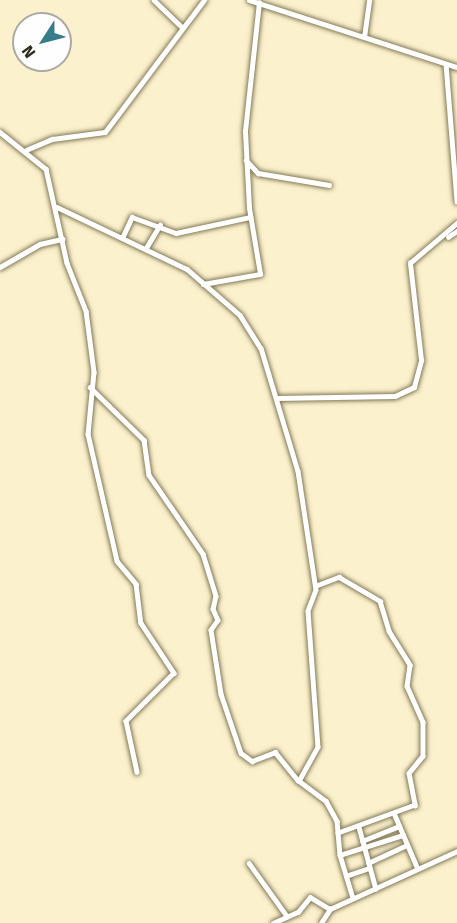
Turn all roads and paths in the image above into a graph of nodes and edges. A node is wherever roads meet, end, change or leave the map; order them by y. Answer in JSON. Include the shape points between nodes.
{"nodes":[{"id":1,"x":154,"y":0,"type":"edge"},
{"id":2,"x":204,"y":0,"type":"edge"},
{"id":3,"x":249,"y":0,"type":"edge"},
{"id":4,"x":369,"y":0,"type":"edge"},
{"id":5,"x":262,"y":3,"type":"edge"},
{"id":6,"x":181,"y":26,"type":"junction"},
{"id":7,"x":364,"y":37,"type":"junction"},
{"id":8,"x":446,"y":63,"type":"junction"},
{"id":9,"x":457,"y":67,"type":"edge"},
{"id":10,"x":0,"y":132,"type":"edge"},
{"id":11,"x":26,"y":150,"type":"junction"},
{"id":12,"x":246,"y":160,"type":"junction"},
{"id":13,"x":329,"y":185,"type":"dead end"},
{"id":14,"x":457,"y":202,"type":"edge"},
{"id":15,"x":57,"y":207,"type":"junction"},
{"id":16,"x":249,"y":217,"type":"junction"},
{"id":17,"x":457,"y":222,"type":"edge"},
{"id":18,"x":160,"y":225,"type":"junction"},
{"id":19,"x":457,"y":231,"type":"edge"},
{"id":20,"x":123,"y":236,"type":"junction"},
{"id":21,"x":62,"y":240,"type":"junction"},
{"id":22,"x":443,"y":240,"type":"junction"},
{"id":23,"x":146,"y":248,"type":"junction"},
{"id":24,"x":0,"y":267,"type":"edge"},
{"id":25,"x":203,"y":284,"type":"junction"},
{"id":26,"x":90,"y":387,"type":"junction"},
{"id":27,"x":276,"y":398,"type":"junction"},
{"id":28,"x":315,"y":586,"type":"junction"},
{"id":29,"x":137,"y":772,"type":"dead end"},
{"id":30,"x":299,"y":781,"type":"junction"},
{"id":31,"x":394,"y":813,"type":"junction"},
{"id":32,"x":379,"y":819,"type":"junction"},
{"id":33,"x":399,"y":826,"type":"junction"},
{"id":34,"x":359,"y":827,"type":"junction"},
{"id":35,"x":338,"y":833,"type":"junction"},
{"id":36,"x":384,"y":833,"type":"junction"},
{"id":37,"x":403,"y":835,"type":"junction"},
{"id":38,"x":362,"y":841,"type":"junction"},
{"id":39,"x":407,"y":845,"type":"junction"},
{"id":40,"x":364,"y":850,"type":"junction"},
{"id":41,"x":457,"y":851,"type":"edge"},
{"id":42,"x":340,"y":855,"type":"junction"},
{"id":43,"x":249,"y":863,"type":"dead end"},
{"id":44,"x":369,"y":866,"type":"junction"},
{"id":45,"x":417,"y":867,"type":"junction"},
{"id":46,"x":346,"y":876,"type":"junction"},
{"id":47,"x":376,"y":889,"type":"junction"},
{"id":48,"x":353,"y":898,"type":"junction"},
{"id":49,"x":330,"y":909,"type":"junction"},
{"id":50,"x":287,"y":916,"type":"junction"},
{"id":51,"x":273,"y":923,"type":"edge"},
{"id":52,"x":321,"y":923,"type":"edge"}],
"edges":[{"from":1,"to":6,"type":"street"},
{"from":2,"to":6,"type":"street"},
{"from":3,"to":5,"type":"street"},
{"from":4,"to":7,"type":"street"},
{"from":5,"to":7,"type":"street"},
{"from":5,"to":12,"type":"street","via":[[245,119]]},
{"from":6,"to":11,"type":"street","via":[[102,134],[52,140]]},
{"from":7,"to":8,"type":"street"},
{"from":8,"to":9,"type":"street"},
{"from":8,"to":14,"type":"street"},
{"from":10,"to":11,"type":"street"},
{"from":11,"to":15,"type":"street","via":[[46,169]]},
{"from":12,"to":13,"type":"street","via":[[258,174]]},
{"from":12,"to":16,"type":"street"},
{"from":15,"to":20,"type":"street"},
{"from":15,"to":21,"type":"street"},
{"from":16,"to":18,"type":"street","via":[[176,233]]},
{"from":16,"to":25,"type":"street","via":[[261,256],[259,277]]},
{"from":17,"to":22,"type":"street"},
{"from":18,"to":20,"type":"street","via":[[132,217]]},
{"from":18,"to":23,"type":"street"},
{"from":19,"to":22,"type":"street"},
{"from":20,"to":23,"type":"street"},
{"from":21,"to":24,"type":"street","via":[[40,244]]},
{"from":21,"to":26,"type":"street","via":[[86,310],[94,362]]},
{"from":22,"to":27,"type":"street","via":[[410,263],[421,360],[414,387],[395,396]]},
{"from":23,"to":25,"type":"street","via":[[182,265]]},
{"from":25,"to":27,"type":"street","via":[[253,333]]},
{"from":26,"to":29,"type":"street","via":[[88,434],[117,561],[136,584],[141,622],[174,673],[126,721]]},
{"from":26,"to":30,"type":"street","via":[[144,440],[149,475],[203,554],[216,596],[213,612],[218,620],[211,630],[221,694],[241,753],[252,761],[275,752]]},
{"from":27,"to":28,"type":"street","via":[[298,471]]},
{"from":28,"to":30,"type":"street","via":[[308,611],[318,747]]},
{"from":28,"to":31,"type":"street","via":[[339,577],[381,603],[389,631],[410,664],[407,686],[422,713],[423,756],[412,779],[416,804]]},
{"from":30,"to":35,"type":"street","via":[[327,801]]},
{"from":31,"to":32,"type":"street"},
{"from":31,"to":33,"type":"street"},
{"from":32,"to":34,"type":"street"},
{"from":32,"to":36,"type":"street"},
{"from":33,"to":36,"type":"street"},
{"from":33,"to":37,"type":"street"},
{"from":34,"to":35,"type":"street"},
{"from":34,"to":38,"type":"street"},
{"from":35,"to":42,"type":"street"},
{"from":36,"to":38,"type":"street"},
{"from":37,"to":39,"type":"street"},
{"from":37,"to":40,"type":"street"},
{"from":38,"to":40,"type":"street"},
{"from":39,"to":44,"type":"street"},
{"from":39,"to":45,"type":"street"},
{"from":40,"to":42,"type":"street"},
{"from":40,"to":44,"type":"street"},
{"from":41,"to":45,"type":"street"},
{"from":42,"to":46,"type":"street"},
{"from":43,"to":50,"type":"street"},
{"from":44,"to":46,"type":"street"},
{"from":44,"to":47,"type":"street"},
{"from":45,"to":47,"type":"street"},
{"from":46,"to":48,"type":"street"},
{"from":47,"to":48,"type":"street"},
{"from":48,"to":49,"type":"street"},
{"from":49,"to":50,"type":"street","via":[[313,897]]},
{"from":49,"to":52,"type":"street"},
{"from":50,"to":51,"type":"street"}]}
